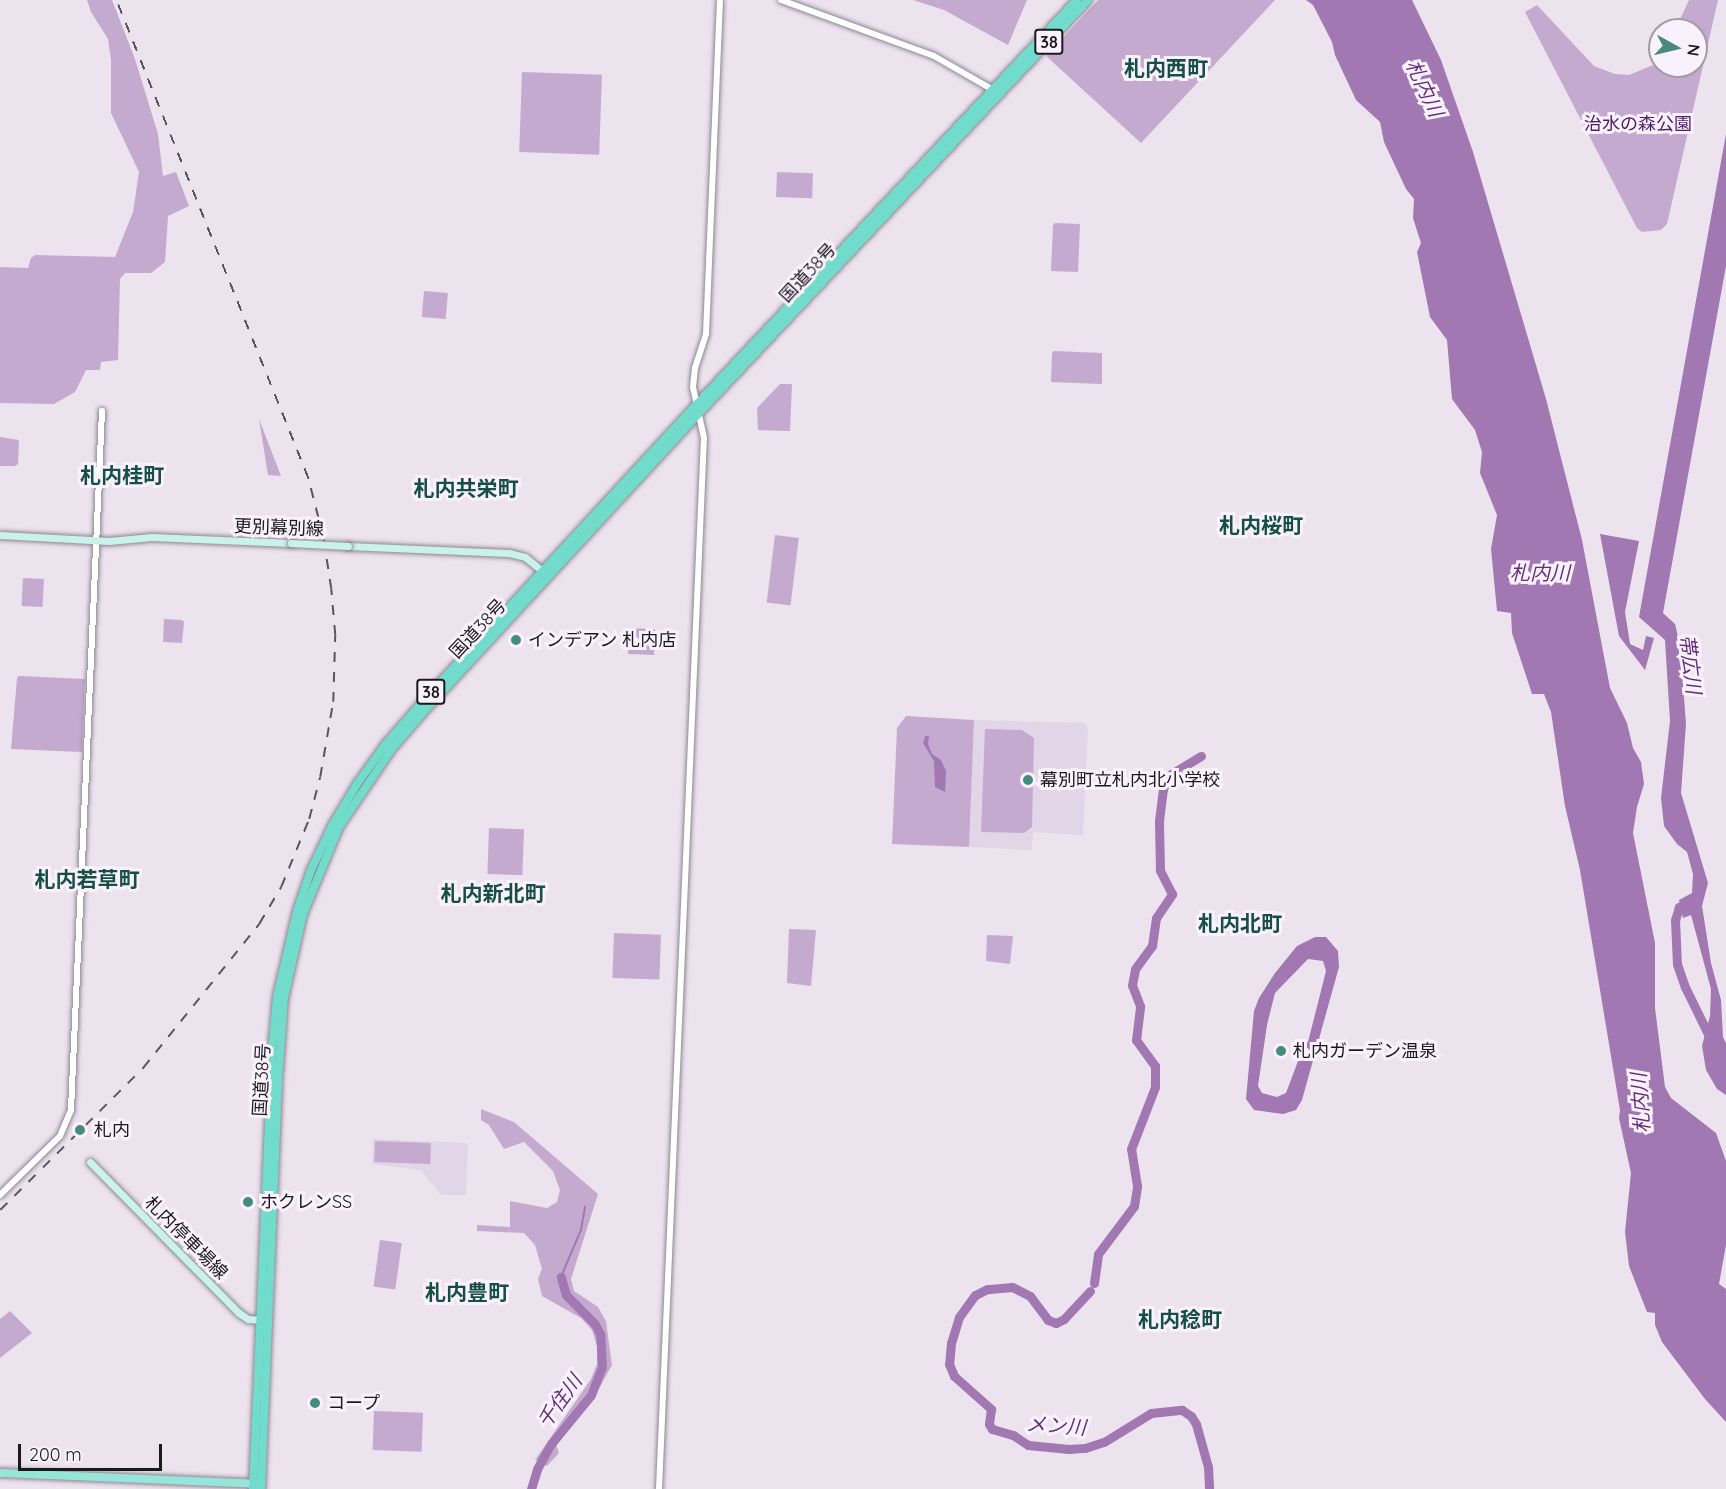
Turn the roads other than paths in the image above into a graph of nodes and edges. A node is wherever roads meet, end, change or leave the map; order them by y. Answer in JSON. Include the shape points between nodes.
{"nodes":[{"id":1,"x":720,"y":0,"type":"edge"},
{"id":2,"x":781,"y":0,"type":"edge"},
{"id":3,"x":1077,"y":0,"type":"edge"},
{"id":4,"x":1088,"y":0,"type":"edge"},
{"id":5,"x":1007,"y":81,"type":"junction"},
{"id":6,"x":997,"y":92,"type":"junction"},
{"id":7,"x":698,"y":408,"type":"junction"},
{"id":8,"x":102,"y":411,"type":"dead end"},
{"id":9,"x":0,"y":536,"type":"edge"},
{"id":10,"x":97,"y":540,"type":"junction"},
{"id":11,"x":546,"y":574,"type":"junction"},
{"id":12,"x":90,"y":1162,"type":"dead end"},
{"id":13,"x":0,"y":1195,"type":"edge"},
{"id":14,"x":264,"y":1320,"type":"junction"},
{"id":15,"x":0,"y":1473,"type":"edge"},
{"id":16,"x":257,"y":1486,"type":"edge"},
{"id":17,"x":659,"y":1489,"type":"edge"}],
"edges":[{"from":1,"to":7,"type":"street","via":[[706,334],[693,387]]},
{"from":2,"to":6,"type":"street","via":[[928,53]]},
{"from":3,"to":5,"type":"highway","name":"国道38号","number":"38"},
{"from":4,"to":5,"type":"highway","name":"国道38号","number":"38"},
{"from":5,"to":6,"type":"highway","name":"国道38号","number":"38"},
{"from":6,"to":7,"type":"highway","name":"国道38号","number":"38"},
{"from":7,"to":11,"type":"highway","name":"国道38号","number":"38"},
{"from":7,"to":17,"type":"street","via":[[704,438]]},
{"from":8,"to":10,"type":"street"},
{"from":9,"to":10,"type":"main road","name":"更別幕別線"},
{"from":10,"to":11,"type":"main road","name":"更別幕別線","bridge":true,"via":[[152,537],[509,553],[525,557]]},
{"from":10,"to":13,"type":"street","via":[[71,1110],[60,1136]]},
{"from":11,"to":14,"type":"highway","name":"国道38号","number":"38","via":[[362,788],[318,873],[295,943],[284,998]]},
{"from":12,"to":14,"type":"main road","name":"札内停車場線","via":[[239,1313],[248,1319]]},
{"from":14,"to":16,"type":"highway","name":"国道38号","number":"38"},
{"from":15,"to":16,"type":"main road"}]}
